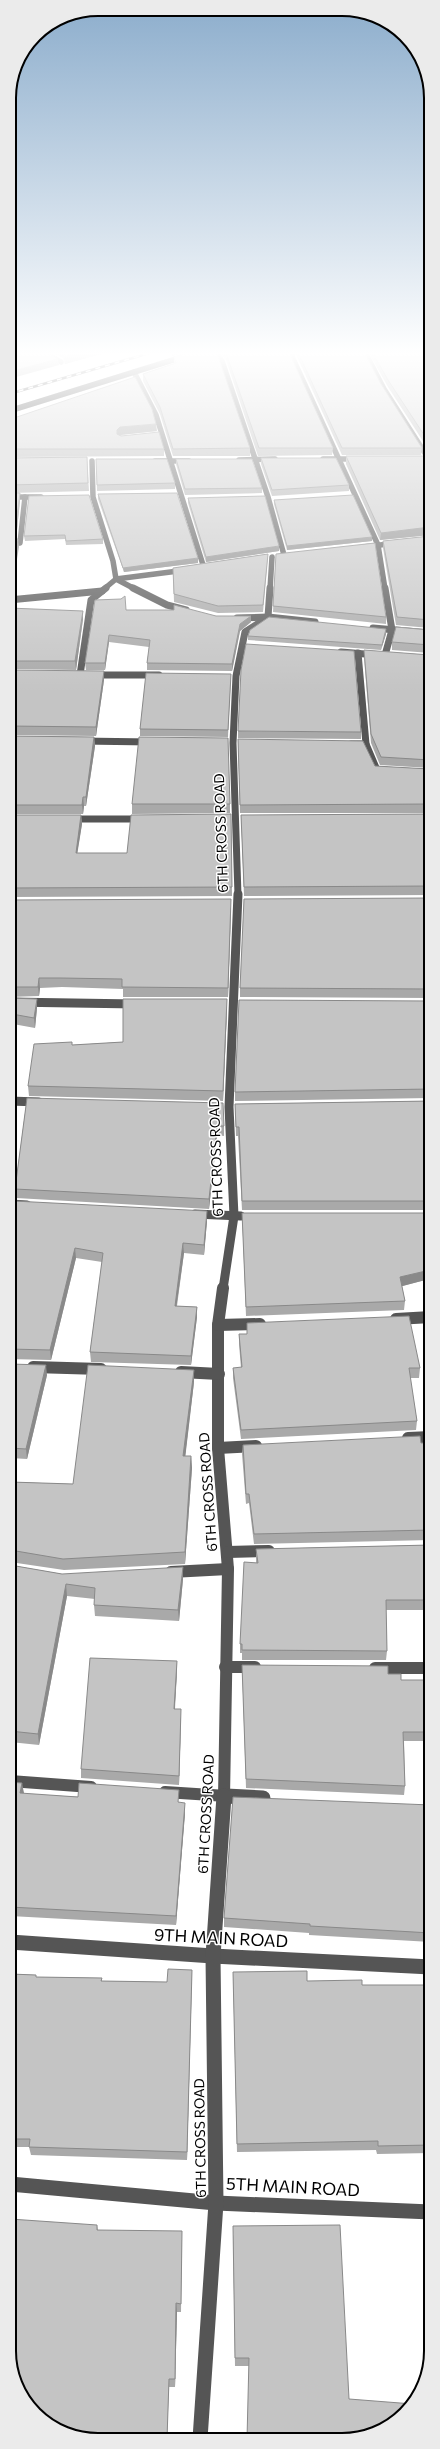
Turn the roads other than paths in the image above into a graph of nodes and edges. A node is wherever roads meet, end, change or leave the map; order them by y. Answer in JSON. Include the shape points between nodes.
{"nodes":[{"id":1,"x":89,"y":464,"type":"edge"},
{"id":2,"x":173,"y":464,"type":"edge"},
{"id":3,"x":258,"y":464,"type":"edge"},
{"id":4,"x":341,"y":464,"type":"edge"},
{"id":5,"x":172,"y":493,"type":"edge"},
{"id":6,"x":355,"y":495,"type":"junction"},
{"id":7,"x":100,"y":496,"type":"edge"},
{"id":8,"x":181,"y":496,"type":"junction"},
{"id":9,"x":347,"y":496,"type":"edge"},
{"id":10,"x":16,"y":497,"type":"edge"},
{"id":11,"x":25,"y":497,"type":"junction"},
{"id":12,"x":48,"y":497,"type":"edge"},
{"id":13,"x":85,"y":497,"type":"edge"},
{"id":14,"x":93,"y":497,"type":"junction"},
{"id":15,"x":261,"y":497,"type":"edge"},
{"id":16,"x":269,"y":498,"type":"junction"},
{"id":17,"x":189,"y":499,"type":"edge"},
{"id":18,"x":277,"y":499,"type":"edge"},
{"id":19,"x":408,"y":542,"type":"edge"},
{"id":20,"x":16,"y":543,"type":"edge"},
{"id":21,"x":378,"y":545,"type":"junction"},
{"id":22,"x":354,"y":548,"type":"edge"},
{"id":23,"x":292,"y":554,"type":"edge"},
{"id":24,"x":284,"y":555,"type":"junction"},
{"id":25,"x":272,"y":557,"type":"junction"},
{"id":26,"x":265,"y":558,"type":"edge"},
{"id":27,"x":211,"y":567,"type":"edge"},
{"id":28,"x":204,"y":568,"type":"junction"},
{"id":29,"x":116,"y":579,"type":"junction"},
{"id":30,"x":102,"y":591,"type":"junction"},
{"id":31,"x":16,"y":599,"type":"edge"},
{"id":32,"x":91,"y":602,"type":"junction"},
{"id":33,"x":99,"y":602,"type":"edge"},
{"id":34,"x":195,"y":612,"type":"edge"},
{"id":35,"x":268,"y":617,"type":"junction"},
{"id":36,"x":232,"y":618,"type":"edge"},
{"id":37,"x":322,"y":623,"type":"edge"},
{"id":38,"x":369,"y":628,"type":"edge"},
{"id":39,"x":392,"y":630,"type":"junction"},
{"id":40,"x":424,"y":633,"type":"edge"},
{"id":41,"x":330,"y":652,"type":"edge"},
{"id":42,"x":358,"y":653,"type":"junction"},
{"id":43,"x":385,"y":655,"type":"junction"},
{"id":44,"x":393,"y":656,"type":"edge"},
{"id":45,"x":72,"y":674,"type":"edge"},
{"id":46,"x":80,"y":674,"type":"junction"},
{"id":47,"x":166,"y":675,"type":"edge"},
{"id":48,"x":73,"y":741,"type":"edge"},
{"id":49,"x":161,"y":742,"type":"edge"},
{"id":50,"x":343,"y":744,"type":"edge"},
{"id":51,"x":366,"y":744,"type":"junction"},
{"id":52,"x":392,"y":771,"type":"edge"},
{"id":53,"x":64,"y":819,"type":"edge"},
{"id":54,"x":149,"y":819,"type":"edge"},
{"id":55,"x":16,"y":1002,"type":"edge"},
{"id":56,"x":149,"y":1004,"type":"edge"},
{"id":57,"x":16,"y":1101,"type":"edge"},
{"id":58,"x":49,"y":1102,"type":"edge"},
{"id":59,"x":16,"y":1204,"type":"edge"},
{"id":60,"x":40,"y":1205,"type":"edge"},
{"id":61,"x":188,"y":1213,"type":"edge"},
{"id":62,"x":234,"y":1216,"type":"junction"},
{"id":63,"x":250,"y":1216,"type":"edge"},
{"id":64,"x":424,"y":1317,"type":"edge"},
{"id":65,"x":383,"y":1319,"type":"edge"},
{"id":66,"x":273,"y":1323,"type":"edge"},
{"id":67,"x":218,"y":1325,"type":"junction"},
{"id":68,"x":25,"y":1366,"type":"edge"},
{"id":69,"x":110,"y":1370,"type":"edge"},
{"id":70,"x":173,"y":1372,"type":"edge"},
{"id":71,"x":219,"y":1374,"type":"junction"},
{"id":72,"x":424,"y":1437,"type":"edge"},
{"id":73,"x":399,"y":1439,"type":"edge"},
{"id":74,"x":265,"y":1446,"type":"edge"},
{"id":75,"x":218,"y":1448,"type":"junction"},
{"id":76,"x":282,"y":1551,"type":"edge"},
{"id":77,"x":228,"y":1552,"type":"junction"},
{"id":78,"x":228,"y":1569,"type":"junction"},
{"id":79,"x":158,"y":1573,"type":"edge"},
{"id":80,"x":225,"y":1667,"type":"junction"},
{"id":81,"x":265,"y":1667,"type":"edge"},
{"id":82,"x":360,"y":1668,"type":"edge"},
{"id":83,"x":424,"y":1668,"type":"edge"},
{"id":84,"x":16,"y":1781,"type":"edge"},
{"id":85,"x":105,"y":1788,"type":"edge"},
{"id":86,"x":152,"y":1791,"type":"edge"},
{"id":87,"x":224,"y":1796,"type":"junction"},
{"id":88,"x":280,"y":1799,"type":"edge"},
{"id":89,"x":16,"y":1942,"type":"edge"},
{"id":90,"x":213,"y":1956,"type":"junction"},
{"id":91,"x":424,"y":1967,"type":"edge"},
{"id":92,"x":16,"y":2185,"type":"edge"},
{"id":93,"x":216,"y":2203,"type":"junction"},
{"id":94,"x":424,"y":2212,"type":"edge"},
{"id":95,"x":200,"y":2433,"type":"edge"}],
"edges":[{"from":1,"to":14,"type":"street"},
{"from":2,"to":8,"type":"street"},
{"from":3,"to":16,"type":"street"},
{"from":4,"to":6,"type":"street"},
{"from":5,"to":8,"type":"street"},
{"from":6,"to":9,"type":"street"},
{"from":6,"to":21,"type":"street"},
{"from":7,"to":14,"type":"street"},
{"from":8,"to":17,"type":"street"},
{"from":8,"to":28,"type":"street"},
{"from":10,"to":11,"type":"street"},
{"from":11,"to":12,"type":"street"},
{"from":11,"to":20,"type":"street","via":[[18,535],[20,543]]},
{"from":13,"to":14,"type":"street"},
{"from":14,"to":29,"type":"street"},
{"from":15,"to":16,"type":"street"},
{"from":16,"to":18,"type":"street"},
{"from":16,"to":24,"type":"street"},
{"from":19,"to":21,"type":"street"},
{"from":21,"to":22,"type":"street"},
{"from":21,"to":39,"type":"street"},
{"from":23,"to":24,"type":"street"},
{"from":24,"to":25,"type":"street"},
{"from":25,"to":26,"type":"street"},
{"from":25,"to":35,"type":"street"},
{"from":27,"to":28,"type":"street"},
{"from":28,"to":29,"type":"street"},
{"from":29,"to":30,"type":"street"},
{"from":29,"to":34,"type":"street","via":[[167,605]]},
{"from":30,"to":31,"type":"street"},
{"from":30,"to":32,"type":"street"},
{"from":32,"to":33,"type":"street"},
{"from":32,"to":46,"type":"street"},
{"from":35,"to":36,"type":"street"},
{"from":35,"to":37,"type":"street"},
{"from":35,"to":62,"type":"street","name":"6TH CROSS ROAD","via":[[245,632],[246,645],[232,676],[238,900],[228,1107]]},
{"from":38,"to":39,"type":"street"},
{"from":39,"to":40,"type":"street"},
{"from":39,"to":43,"type":"street"},
{"from":41,"to":42,"type":"street"},
{"from":42,"to":43,"type":"street"},
{"from":42,"to":51,"type":"street"},
{"from":43,"to":44,"type":"street"},
{"from":45,"to":46,"type":"street"},
{"from":46,"to":47,"type":"street"},
{"from":48,"to":49,"type":"street"},
{"from":50,"to":51,"type":"street"},
{"from":51,"to":52,"type":"street","via":[[377,770]]},
{"from":53,"to":54,"type":"street"},
{"from":55,"to":56,"type":"street"},
{"from":57,"to":58,"type":"street"},
{"from":59,"to":60,"type":"street"},
{"from":61,"to":62,"type":"street"},
{"from":62,"to":63,"type":"street"},
{"from":62,"to":67,"type":"street","name":"6TH CROSS ROAD"},
{"from":64,"to":65,"type":"street"},
{"from":66,"to":67,"type":"street"},
{"from":67,"to":71,"type":"street","name":"6TH CROSS ROAD"},
{"from":68,"to":69,"type":"street"},
{"from":70,"to":71,"type":"street"},
{"from":71,"to":75,"type":"street","name":"6TH CROSS ROAD"},
{"from":72,"to":73,"type":"street"},
{"from":74,"to":75,"type":"street"},
{"from":75,"to":77,"type":"street","name":"6TH CROSS ROAD"},
{"from":76,"to":77,"type":"street"},
{"from":77,"to":78,"type":"street","name":"6TH CROSS ROAD"},
{"from":78,"to":79,"type":"street"},
{"from":78,"to":80,"type":"street","name":"6TH CROSS ROAD"},
{"from":80,"to":81,"type":"street"},
{"from":80,"to":87,"type":"street","name":"6TH CROSS ROAD"},
{"from":82,"to":83,"type":"street"},
{"from":84,"to":85,"type":"street"},
{"from":86,"to":87,"type":"street"},
{"from":87,"to":88,"type":"street"},
{"from":87,"to":90,"type":"street","name":"6TH CROSS ROAD"},
{"from":89,"to":90,"type":"street","name":"9TH MAIN ROAD"},
{"from":90,"to":91,"type":"street","name":"9TH MAIN ROAD"},
{"from":90,"to":93,"type":"street","name":"6TH CROSS ROAD"},
{"from":92,"to":93,"type":"street","name":"5TH MAIN ROAD"},
{"from":93,"to":94,"type":"street","name":"5TH MAIN ROAD"},
{"from":93,"to":95,"type":"street","name":"6TH CROSS ROAD"}]}
